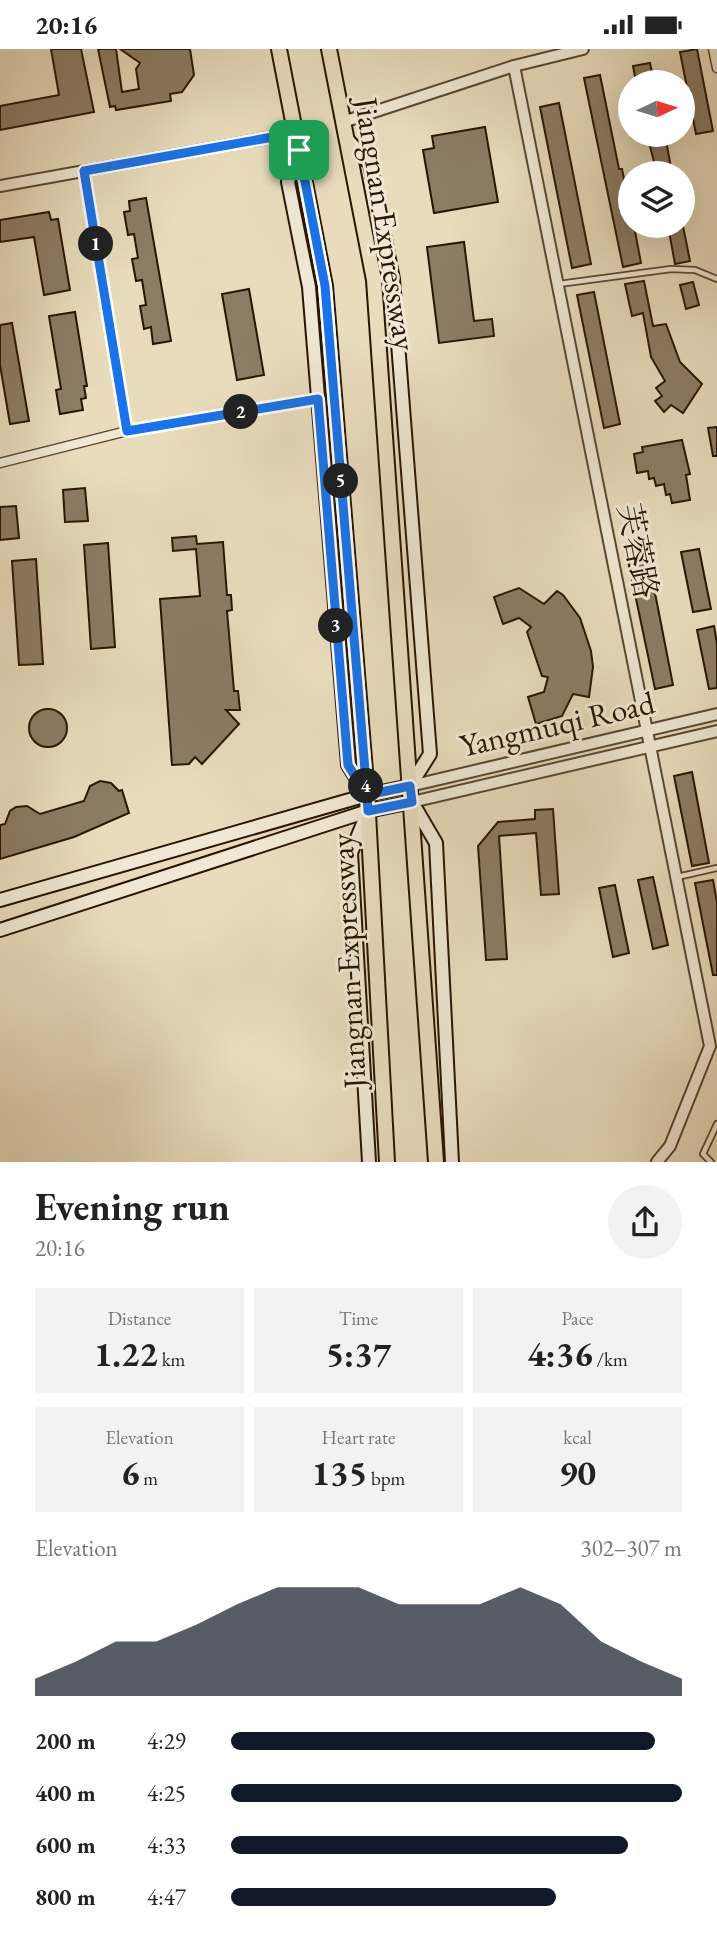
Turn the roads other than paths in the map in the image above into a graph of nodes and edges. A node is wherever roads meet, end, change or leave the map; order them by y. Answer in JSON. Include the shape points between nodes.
{"nodes":[{"id":1,"x":279,"y":49,"type":"edge"},
{"id":2,"x":329,"y":49,"type":"edge"},
{"id":3,"x":583,"y":49,"type":"edge"},
{"id":4,"x":713,"y":49,"type":"edge"},
{"id":5,"x":514,"y":66,"type":"junction"},
{"id":6,"x":717,"y":68,"type":"edge"},
{"id":7,"x":343,"y":122,"type":"junction"},
{"id":8,"x":295,"y":133,"type":"junction"},
{"id":9,"x":346,"y":138,"type":"junction"},
{"id":10,"x":299,"y":150,"type":"junction"},
{"id":11,"x":84,"y":171,"type":"junction"},
{"id":12,"x":0,"y":186,"type":"edge"},
{"id":13,"x":717,"y":279,"type":"edge"},
{"id":14,"x":558,"y":284,"type":"junction"},
{"id":15,"x":318,"y":399,"type":"junction"},
{"id":16,"x":127,"y":431,"type":"junction"},
{"id":17,"x":0,"y":463,"type":"edge"},
{"id":18,"x":717,"y":714,"type":"edge"},
{"id":19,"x":646,"y":730,"type":"junction"},
{"id":20,"x":717,"y":731,"type":"edge"},
{"id":21,"x":650,"y":746,"type":"junction"},
{"id":22,"x":410,"y":786,"type":"junction"},
{"id":23,"x":367,"y":795,"type":"junction"},
{"id":24,"x":412,"y":802,"type":"junction"},
{"id":25,"x":368,"y":811,"type":"junction"},
{"id":26,"x":717,"y":868,"type":"edge"},
{"id":27,"x":676,"y":877,"type":"junction"},
{"id":28,"x":0,"y":900,"type":"edge"},
{"id":29,"x":0,"y":930,"type":"edge"},
{"id":30,"x":714,"y":1045,"type":"edge"},
{"id":31,"x":717,"y":1124,"type":"edge"},
{"id":32,"x":369,"y":1162,"type":"edge"},
{"id":33,"x":387,"y":1162,"type":"edge"},
{"id":34,"x":436,"y":1162,"type":"edge"},
{"id":35,"x":452,"y":1162,"type":"edge"},
{"id":36,"x":657,"y":1162,"type":"edge"},
{"id":37,"x":711,"y":1162,"type":"edge"}],
"edges":[{"from":1,"to":8,"type":"main road","name":"Jiangnan Expressway"},
{"from":2,"to":7,"type":"main road","name":"Jiangnan Expressway"},
{"from":3,"to":5,"type":"street"},
{"from":4,"to":6,"type":"street"},
{"from":5,"to":7,"type":"street"},
{"from":5,"to":14,"type":"street","name":"芙蓉路"},
{"from":7,"to":9,"type":"main road","name":"Jiangnan Expressway"},
{"from":8,"to":10,"type":"main road","name":"Jiangnan Expressway"},
{"from":8,"to":11,"type":"street"},
{"from":9,"to":22,"type":"main road","name":"Jiangnan Expressway","via":[[374,280]]},
{"from":9,"to":22,"type":"main road","via":[[370,164],[393,279],[430,754]]},
{"from":10,"to":15,"type":"main road","via":[[288,182],[309,287]]},
{"from":10,"to":23,"type":"main road","name":"Jiangnan Expressway","via":[[325,286]]},
{"from":11,"to":12,"type":"street"},
{"from":11,"to":16,"type":"street"},
{"from":13,"to":14,"type":"lane","via":[[695,270],[671,269]]},
{"from":14,"to":19,"type":"street","name":"芙蓉路"},
{"from":15,"to":16,"type":"street"},
{"from":15,"to":23,"type":"main road","via":[[348,765]]},
{"from":16,"to":17,"type":"street"},
{"from":18,"to":19,"type":"street","name":"Yangmuqi Road"},
{"from":19,"to":21,"type":"street","name":"芙蓉路"},
{"from":19,"to":22,"type":"street","name":"Yangmuqi Road"},
{"from":20,"to":21,"type":"street","name":"Yangmuqi Road"},
{"from":21,"to":24,"type":"street","name":"Yangmuqi Road"},
{"from":21,"to":27,"type":"street","name":"芙蓉路"},
{"from":22,"to":23,"type":"main road"},
{"from":22,"to":24,"type":"main road","name":"Jiangnan Expressway"},
{"from":23,"to":25,"type":"main road","name":"Jiangnan Expressway"},
{"from":23,"to":28,"type":"main road"},
{"from":24,"to":25,"type":"main road"},
{"from":24,"to":34,"type":"main road","name":"Jiangnan Expressway"},
{"from":24,"to":35,"type":"main road","via":[[436,843]]},
{"from":25,"to":29,"type":"main road"},
{"from":25,"to":32,"type":"main road","via":[[351,853]]},
{"from":25,"to":33,"type":"main road","name":"Jiangnan Expressway"},
{"from":26,"to":27,"type":"lane"},
{"from":27,"to":30,"type":"street","name":"芙蓉路"},
{"from":30,"to":36,"type":"street","via":[[670,1146]]},
{"from":31,"to":37,"type":"lane","via":[[703,1154]]}]}
